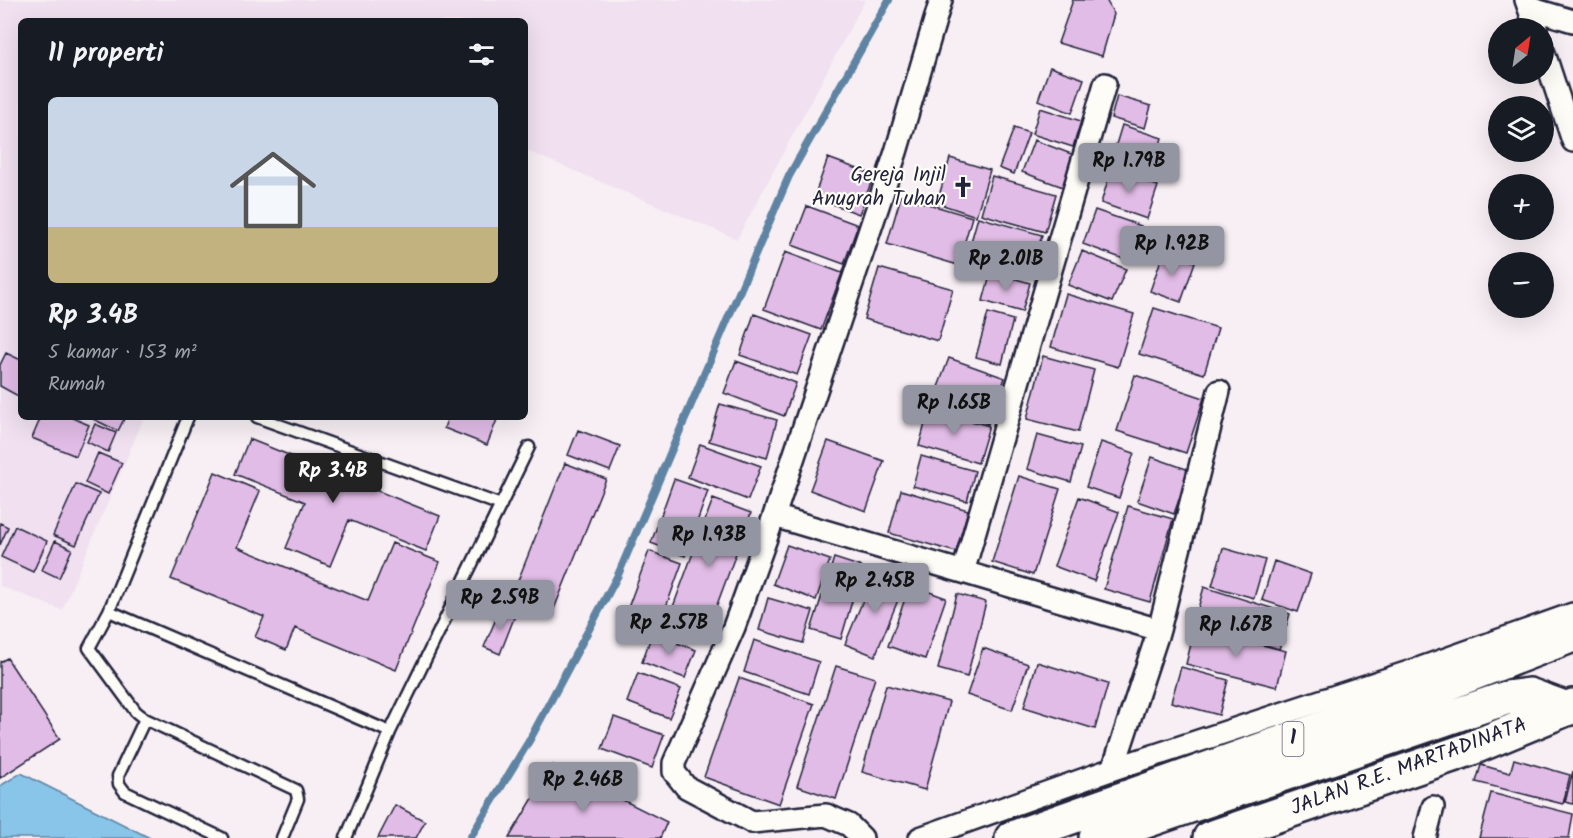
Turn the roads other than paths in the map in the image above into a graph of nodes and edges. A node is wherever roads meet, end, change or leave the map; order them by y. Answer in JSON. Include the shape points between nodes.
{"nodes":[{"id":1,"x":941,"y":0,"type":"edge"},
{"id":2,"x":1528,"y":4,"type":"edge"},
{"id":3,"x":1573,"y":21,"type":"edge"},
{"id":4,"x":1554,"y":81,"type":"edge"},
{"id":5,"x":1105,"y":84,"type":"dead end"},
{"id":6,"x":1571,"y":128,"type":"edge"},
{"id":7,"x":1219,"y":391,"type":"dead end"},
{"id":8,"x":187,"y":420,"type":"edge"},
{"id":9,"x":265,"y":420,"type":"edge"},
{"id":10,"x":529,"y":447,"type":"dead end"},
{"id":11,"x":501,"y":505,"type":"junction"},
{"id":12,"x":774,"y":516,"type":"junction"},
{"id":13,"x":963,"y":572,"type":"junction"},
{"id":14,"x":109,"y":611,"type":"junction"},
{"id":15,"x":1573,"y":614,"type":"edge"},
{"id":16,"x":1159,"y":630,"type":"junction"},
{"id":17,"x":1573,"y":635,"type":"edge"},
{"id":18,"x":1570,"y":707,"type":"edge"},
{"id":19,"x":145,"y":718,"type":"junction"},
{"id":20,"x":390,"y":732,"type":"junction"},
{"id":21,"x":1113,"y":769,"type":"junction"},
{"id":22,"x":1433,"y":807,"type":"dead end"},
{"id":23,"x":222,"y":838,"type":"edge"},
{"id":24,"x":282,"y":838,"type":"edge"},
{"id":25,"x":346,"y":838,"type":"edge"},
{"id":26,"x":862,"y":838,"type":"edge"},
{"id":27,"x":921,"y":838,"type":"edge"},
{"id":28,"x":1012,"y":838,"type":"edge"},
{"id":29,"x":1096,"y":838,"type":"edge"},
{"id":30,"x":1210,"y":838,"type":"edge"},
{"id":31,"x":1425,"y":838,"type":"edge"}],
"edges":[{"from":1,"to":12,"type":"street","via":[[896,152]]},
{"from":2,"to":3,"type":"street"},
{"from":4,"to":6,"type":"street"},
{"from":5,"to":13,"type":"street"},
{"from":7,"to":16,"type":"street"},
{"from":8,"to":14,"type":"lane"},
{"from":9,"to":11,"type":"lane"},
{"from":10,"to":11,"type":"lane"},
{"from":11,"to":20,"type":"lane"},
{"from":12,"to":13,"type":"street"},
{"from":12,"to":26,"type":"street","via":[[734,627],[674,763],[674,772],[686,787],[752,822],[826,815],[849,825]]},
{"from":13,"to":16,"type":"street"},
{"from":14,"to":19,"type":"lane","via":[[89,648],[136,712]]},
{"from":14,"to":20,"type":"lane"},
{"from":15,"to":21,"type":"street"},
{"from":16,"to":21,"type":"street"},
{"from":17,"to":28,"type":"highway","number":"1","via":[[1422,693]]},
{"from":18,"to":29,"type":"highway","number":"1","via":[[1529,695],[1506,698]]},
{"from":18,"to":30,"type":"highway","name":"JALAN R.E. MARTADINATA","via":[[1467,750]]},
{"from":19,"to":23,"type":"lane","via":[[118,776],[119,784],[125,792]]},
{"from":19,"to":24,"type":"lane","via":[[296,790],[298,799]]},
{"from":20,"to":25,"type":"lane"},
{"from":21,"to":27,"type":"street"},
{"from":22,"to":31,"type":"street"}]}
